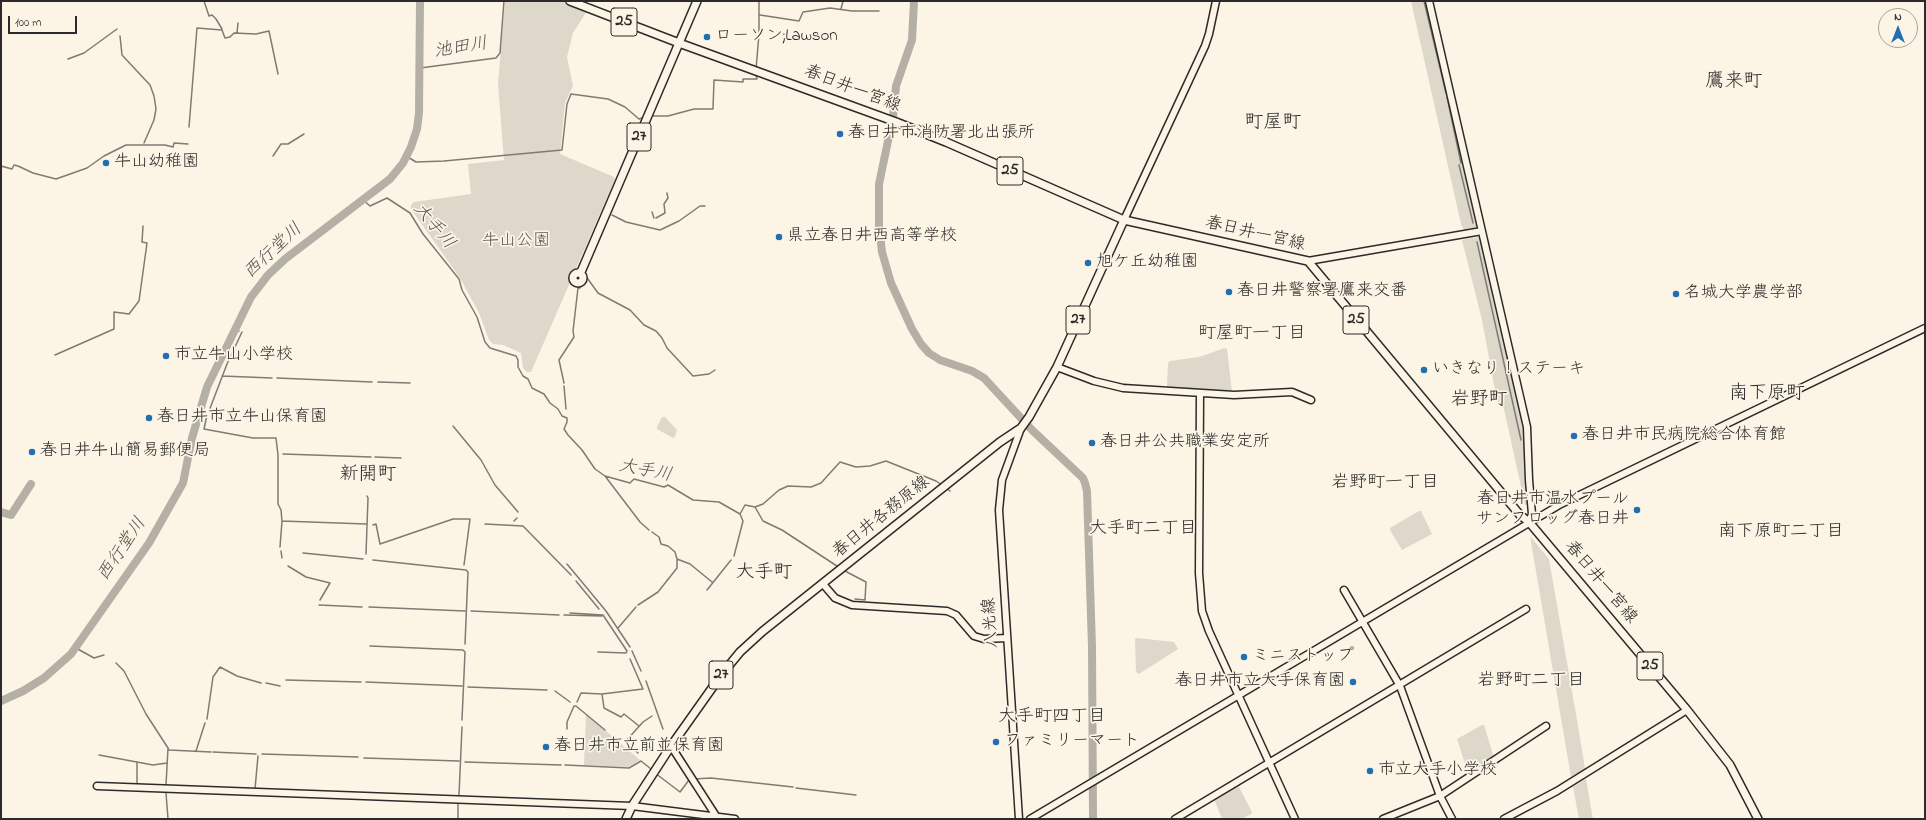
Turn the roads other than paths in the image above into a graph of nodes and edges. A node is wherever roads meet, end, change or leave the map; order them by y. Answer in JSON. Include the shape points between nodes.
{"nodes":[{"id":1,"x":570,"y":1,"type":"edge"},
{"id":2,"x":697,"y":1,"type":"edge"},
{"id":3,"x":1216,"y":1,"type":"edge"},
{"id":4,"x":1429,"y":1,"type":"edge"},
{"id":5,"x":679,"y":43,"type":"junction"},
{"id":6,"x":1124,"y":220,"type":"junction"},
{"id":7,"x":1482,"y":232,"type":"junction"},
{"id":8,"x":1308,"y":260,"type":"junction"},
{"id":9,"x":581,"y":272,"type":"dead end"},
{"id":10,"x":1925,"y":328,"type":"edge"},
{"id":11,"x":1057,"y":367,"type":"junction"},
{"id":12,"x":1200,"y":394,"type":"junction"},
{"id":13,"x":1310,"y":400,"type":"dead end"},
{"id":14,"x":1021,"y":428,"type":"junction"},
{"id":15,"x":1529,"y":522,"type":"junction"},
{"id":16,"x":823,"y":584,"type":"junction"},
{"id":17,"x":1344,"y":590,"type":"dead end"},
{"id":18,"x":1526,"y":609,"type":"dead end"},
{"id":19,"x":1362,"y":622,"type":"junction"},
{"id":20,"x":1007,"y":638,"type":"junction"},
{"id":21,"x":1400,"y":686,"type":"junction"},
{"id":22,"x":1239,"y":696,"type":"junction"},
{"id":23,"x":1687,"y":710,"type":"junction"},
{"id":24,"x":1546,"y":726,"type":"dead end"},
{"id":25,"x":672,"y":746,"type":"junction"},
{"id":26,"x":1269,"y":763,"type":"junction"},
{"id":27,"x":97,"y":786,"type":"dead end"},
{"id":28,"x":1440,"y":796,"type":"junction"},
{"id":29,"x":632,"y":806,"type":"junction"},
{"id":30,"x":717,"y":818,"type":"edge"},
{"id":31,"x":626,"y":819,"type":"edge"},
{"id":32,"x":735,"y":819,"type":"edge"},
{"id":33,"x":1019,"y":819,"type":"edge"},
{"id":34,"x":1030,"y":819,"type":"edge"},
{"id":35,"x":1175,"y":819,"type":"edge"},
{"id":36,"x":1295,"y":819,"type":"edge"},
{"id":37,"x":1383,"y":819,"type":"edge"},
{"id":38,"x":1452,"y":819,"type":"edge"},
{"id":39,"x":1504,"y":819,"type":"edge"},
{"id":40,"x":1758,"y":819,"type":"edge"}],
"edges":[{"from":1,"to":5,"type":"main road","name":"春日井一宮線","number":"25"},
{"from":2,"to":5,"type":"main road","number":"27"},
{"from":3,"to":6,"type":"street","via":[[1205,46]]},
{"from":4,"to":7,"type":"street"},
{"from":5,"to":6,"type":"main road","name":"春日井一宮線","number":"25","via":[[896,122]]},
{"from":5,"to":9,"type":"main road","number":"27"},
{"from":6,"to":8,"type":"main road","name":"春日井一宮線","number":"25"},
{"from":6,"to":11,"type":"main road","name":"春日井各務原線","number":"27"},
{"from":7,"to":8,"type":"street"},
{"from":7,"to":15,"type":"street","via":[[1527,427],[1532,514]]},
{"from":8,"to":15,"type":"main road","name":"春日井一宮線","number":"25","via":[[1520,515]]},
{"from":10,"to":15,"type":"street"},
{"from":11,"to":12,"type":"street","via":[[1094,381],[1123,388]]},
{"from":11,"to":14,"type":"main road","name":"春日井各務原線","number":"27","via":[[1030,418]]},
{"from":12,"to":13,"type":"street","via":[[1292,392]]},
{"from":12,"to":22,"type":"street","via":[[1200,595],[1209,631]]},
{"from":14,"to":16,"type":"main road","name":"春日井各務原線","number":"27"},
{"from":14,"to":20,"type":"street","name":"八光線","via":[[1002,480],[999,510]]},
{"from":15,"to":19,"type":"street"},
{"from":15,"to":23,"type":"main road","name":"春日井一宮線","number":"25"},
{"from":16,"to":20,"type":"street","via":[[836,598],[852,605],[952,612],[974,636],[984,639]]},
{"from":16,"to":25,"type":"main road","name":"春日井各務原線","number":"27","via":[[738,653]]},
{"from":17,"to":19,"type":"street"},
{"from":18,"to":21,"type":"street"},
{"from":19,"to":21,"type":"street"},
{"from":19,"to":22,"type":"street"},
{"from":20,"to":33,"type":"street","name":"八光線"},
{"from":21,"to":26,"type":"street"},
{"from":21,"to":28,"type":"street"},
{"from":22,"to":26,"type":"street"},
{"from":22,"to":34,"type":"street"},
{"from":23,"to":39,"type":"street","via":[[1557,791]]},
{"from":23,"to":40,"type":"main road","name":"春日井一宮線","number":"25","via":[[1730,766]]},
{"from":24,"to":28,"type":"street"},
{"from":25,"to":29,"type":"main road","name":"春日井各務原線","number":"27"},
{"from":25,"to":30,"type":"street"},
{"from":26,"to":35,"type":"street"},
{"from":26,"to":36,"type":"street"},
{"from":27,"to":29,"type":"street"},
{"from":28,"to":37,"type":"street"},
{"from":28,"to":38,"type":"street"},
{"from":29,"to":30,"type":"street"},
{"from":29,"to":31,"type":"main road","name":"春日井各務原線","number":"27"},
{"from":30,"to":32,"type":"street"}]}
